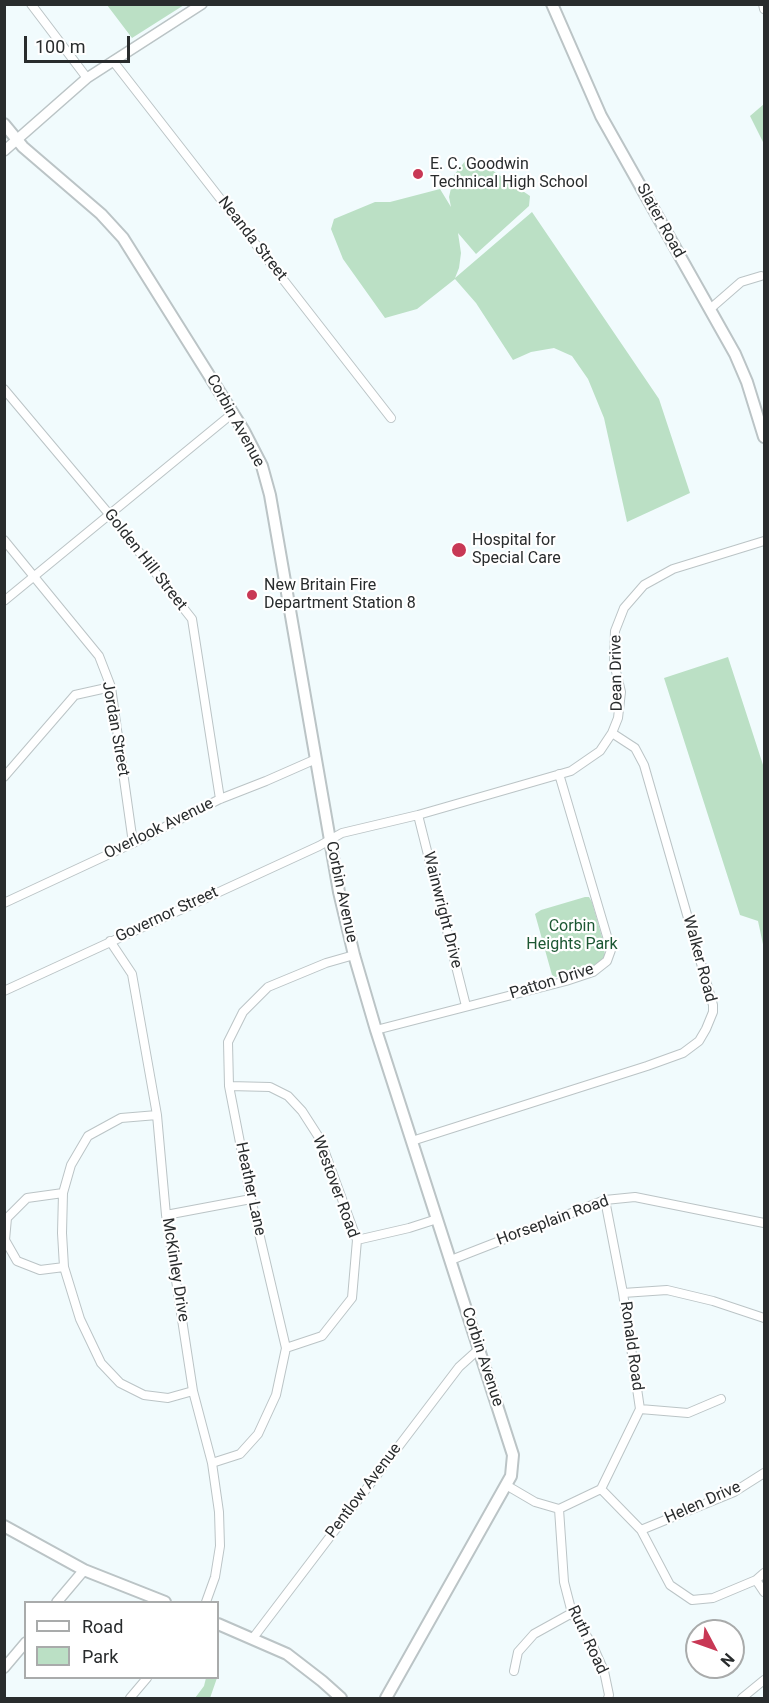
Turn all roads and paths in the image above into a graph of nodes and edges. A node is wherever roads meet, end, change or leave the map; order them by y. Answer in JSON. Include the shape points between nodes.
{"nodes":[{"id":1,"x":31,"y":4,"type":"edge"},
{"id":2,"x":202,"y":4,"type":"edge"},
{"id":3,"x":552,"y":4,"type":"edge"},
{"id":4,"x":763,"y":4,"type":"edge"},
{"id":5,"x":765,"y":9,"type":"edge"},
{"id":6,"x":113,"y":60,"type":"junction"},
{"id":7,"x":87,"y":78,"type":"junction"},
{"id":8,"x":4,"y":124,"type":"edge"},
{"id":9,"x":17,"y":140,"type":"junction"},
{"id":10,"x":4,"y":151,"type":"edge"},
{"id":11,"x":761,"y":276,"type":"dead end"},
{"id":12,"x":710,"y":309,"type":"junction"},
{"id":13,"x":4,"y":389,"type":"edge"},
{"id":14,"x":233,"y":413,"type":"junction"},
{"id":15,"x":391,"y":418,"type":"dead end"},
{"id":16,"x":764,"y":433,"type":"edge"},
{"id":17,"x":109,"y":514,"type":"junction"},
{"id":18,"x":4,"y":540,"type":"edge"},
{"id":19,"x":765,"y":541,"type":"edge"},
{"id":20,"x":35,"y":576,"type":"junction"},
{"id":21,"x":4,"y":601,"type":"edge"},
{"id":22,"x":111,"y":687,"type":"junction"},
{"id":23,"x":612,"y":733,"type":"junction"},
{"id":24,"x":316,"y":759,"type":"junction"},
{"id":25,"x":559,"y":774,"type":"junction"},
{"id":26,"x":4,"y":777,"type":"edge"},
{"id":27,"x":220,"y":799,"type":"junction"},
{"id":28,"x":418,"y":815,"type":"junction"},
{"id":29,"x":330,"y":840,"type":"junction"},
{"id":30,"x":133,"y":843,"type":"junction"},
{"id":31,"x":4,"y":903,"type":"edge"},
{"id":32,"x":110,"y":942,"type":"junction"},
{"id":33,"x":354,"y":955,"type":"junction"},
{"id":34,"x":4,"y":991,"type":"edge"},
{"id":35,"x":466,"y":1006,"type":"junction"},
{"id":36,"x":376,"y":1030,"type":"junction"},
{"id":37,"x":229,"y":1086,"type":"junction"},
{"id":38,"x":157,"y":1114,"type":"junction"},
{"id":39,"x":412,"y":1141,"type":"junction"},
{"id":40,"x":63,"y":1193,"type":"junction"},
{"id":41,"x":251,"y":1199,"type":"junction"},
{"id":42,"x":605,"y":1200,"type":"junction"},
{"id":43,"x":166,"y":1215,"type":"junction"},
{"id":44,"x":437,"y":1219,"type":"junction"},
{"id":45,"x":765,"y":1223,"type":"edge"},
{"id":46,"x":357,"y":1240,"type":"junction"},
{"id":47,"x":451,"y":1260,"type":"junction"},
{"id":48,"x":64,"y":1267,"type":"junction"},
{"id":49,"x":623,"y":1293,"type":"junction"},
{"id":50,"x":765,"y":1318,"type":"edge"},
{"id":51,"x":286,"y":1348,"type":"junction"},
{"id":52,"x":479,"y":1349,"type":"junction"},
{"id":53,"x":193,"y":1391,"type":"junction"},
{"id":54,"x":721,"y":1399,"type":"dead end"},
{"id":55,"x":640,"y":1408,"type":"junction"},
{"id":56,"x":212,"y":1463,"type":"junction"},
{"id":57,"x":765,"y":1473,"type":"edge"},
{"id":58,"x":506,"y":1485,"type":"junction"},
{"id":59,"x":601,"y":1489,"type":"junction"},
{"id":60,"x":559,"y":1509,"type":"junction"},
{"id":61,"x":4,"y":1526,"type":"edge"},
{"id":62,"x":641,"y":1530,"type":"junction"},
{"id":63,"x":84,"y":1570,"type":"junction"},
{"id":64,"x":765,"y":1574,"type":"edge"},
{"id":65,"x":756,"y":1580,"type":"junction"},
{"id":66,"x":765,"y":1592,"type":"edge"},
{"id":67,"x":58,"y":1601,"type":"edge"},
{"id":68,"x":162,"y":1601,"type":"edge"},
{"id":69,"x":206,"y":1601,"type":"edge"},
{"id":70,"x":572,"y":1612,"type":"junction"},
{"id":71,"x":219,"y":1624,"type":"edge"},
{"id":72,"x":253,"y":1638,"type":"junction"},
{"id":73,"x":24,"y":1644,"type":"edge"},
{"id":74,"x":4,"y":1668,"type":"edge"},
{"id":75,"x":514,"y":1671,"type":"dead end"},
{"id":76,"x":145,"y":1679,"type":"edge"},
{"id":77,"x":765,"y":1680,"type":"edge"},
{"id":78,"x":130,"y":1698,"type":"edge"},
{"id":79,"x":341,"y":1698,"type":"edge"},
{"id":80,"x":386,"y":1698,"type":"edge"},
{"id":81,"x":608,"y":1698,"type":"edge"},
{"id":82,"x":742,"y":1698,"type":"edge"}],
"edges":[{"from":1,"to":7,"type":"street"},
{"from":2,"to":6,"type":"street"},
{"from":3,"to":12,"type":"main road","name":"Slater Road","via":[[601,116]]},
{"from":4,"to":5,"type":"street"},
{"from":6,"to":7,"type":"street"},
{"from":6,"to":15,"type":"street","name":"Neanda Street"},
{"from":7,"to":9,"type":"street"},
{"from":8,"to":9,"type":"main road","name":"Corbin Avenue"},
{"from":9,"to":10,"type":"street"},
{"from":9,"to":14,"type":"main road","name":"Corbin Avenue","via":[[116,230]]},
{"from":11,"to":12,"type":"street","via":[[741,282]]},
{"from":12,"to":16,"type":"main road","name":"Slater Road","via":[[741,367]]},
{"from":13,"to":17,"type":"street","name":"Golden Hill Street"},
{"from":14,"to":17,"type":"street"},
{"from":14,"to":24,"type":"main road","name":"Corbin Avenue","via":[[256,453],[270,495]]},
{"from":17,"to":20,"type":"street"},
{"from":17,"to":27,"type":"street","name":"Golden Hill Street","via":[[192,619]]},
{"from":18,"to":20,"type":"street","name":"Jordan Street"},
{"from":19,"to":23,"type":"street","name":"Dean Drive","via":[[673,569],[644,585],[624,608],[615,631],[614,663],[621,699]]},
{"from":20,"to":21,"type":"street"},
{"from":20,"to":22,"type":"street","name":"Jordan Street","via":[[99,656]]},
{"from":22,"to":26,"type":"street","via":[[75,695]]},
{"from":22,"to":30,"type":"street","name":"Jordan Street"},
{"from":23,"to":25,"type":"street","name":"Dean Drive","via":[[590,759]]},
{"from":23,"to":39,"type":"street","name":"Walker Road","via":[[635,748],[646,772],[712,1005],[706,1029],[699,1041],[683,1053]]},
{"from":24,"to":27,"type":"street","name":"Overlook Avenue"},
{"from":24,"to":29,"type":"main road","name":"Corbin Avenue"},
{"from":25,"to":28,"type":"street","name":"Dean Drive"},
{"from":25,"to":35,"type":"street","name":"Patton Drive","via":[[609,943],[609,956],[602,966],[584,976]]},
{"from":27,"to":30,"type":"street","name":"Overlook Avenue"},
{"from":28,"to":29,"type":"street","name":"Dean Drive","via":[[342,833]]},
{"from":28,"to":35,"type":"street","name":"Wainwright Drive"},
{"from":29,"to":32,"type":"street","name":"Governor Street"},
{"from":29,"to":33,"type":"main road","name":"Corbin Avenue"},
{"from":30,"to":31,"type":"street","name":"Overlook Avenue"},
{"from":32,"to":34,"type":"street","name":"Governor Street"},
{"from":32,"to":38,"type":"street","name":"McKinley Drive","via":[[132,974]]},
{"from":33,"to":36,"type":"main road","name":"Corbin Avenue"},
{"from":33,"to":37,"type":"street","name":"Heather Lane","via":[[268,987],[243,1012],[228,1042]]},
{"from":35,"to":36,"type":"street","name":"Patton Drive"},
{"from":36,"to":39,"type":"main road","name":"Corbin Avenue"},
{"from":37,"to":41,"type":"street","name":"Heather Lane"},
{"from":37,"to":46,"type":"street","name":"Westover Road","via":[[270,1087],[288,1096],[302,1111],[320,1139]]},
{"from":38,"to":40,"type":"street","via":[[121,1118],[88,1136],[71,1165]]},
{"from":38,"to":43,"type":"street","name":"McKinley Drive"},
{"from":39,"to":44,"type":"main road","name":"Corbin Avenue"},
{"from":40,"to":48,"type":"street"},
{"from":40,"to":48,"type":"street","via":[[27,1198],[8,1218],[5,1240],[17,1261],[40,1270]]},
{"from":41,"to":43,"type":"street"},
{"from":41,"to":51,"type":"street","name":"Heather Lane"},
{"from":42,"to":45,"type":"street","name":"Horseplain Road","via":[[635,1197]]},
{"from":42,"to":47,"type":"street","name":"Horseplain Road"},
{"from":42,"to":49,"type":"street","name":"Ronald Road"},
{"from":43,"to":53,"type":"street","name":"McKinley Drive"},
{"from":44,"to":46,"type":"street"},
{"from":44,"to":47,"type":"main road","name":"Corbin Avenue"},
{"from":46,"to":51,"type":"street","name":"Westover Road","via":[[352,1298],[322,1336]]},
{"from":47,"to":52,"type":"main road","name":"Corbin Avenue"},
{"from":48,"to":53,"type":"street","via":[[80,1319],[101,1363],[120,1383],[144,1395],[168,1398]]},
{"from":49,"to":50,"type":"street","via":[[667,1290],[713,1300]]},
{"from":49,"to":55,"type":"street","name":"Ronald Road"},
{"from":51,"to":56,"type":"street","name":"Heather Lane","via":[[276,1395],[258,1434],[240,1454]]},
{"from":52,"to":58,"type":"main road","name":"Corbin Avenue","via":[[513,1455],[513,1469]]},
{"from":52,"to":72,"type":"street","name":"Pentlow Avenue","via":[[459,1366]]},
{"from":53,"to":56,"type":"street","name":"McKinley Drive"},
{"from":54,"to":55,"type":"street","via":[[688,1413]]},
{"from":55,"to":59,"type":"street","name":"Ronald Road"},
{"from":56,"to":69,"type":"street","name":"McKinley Drive","via":[[220,1546]]},
{"from":57,"to":62,"type":"street","name":"Helen Drive","via":[[734,1492]]},
{"from":58,"to":60,"type":"street","via":[[535,1502]]},
{"from":58,"to":80,"type":"main road","name":"Corbin Avenue"},
{"from":59,"to":60,"type":"street"},
{"from":59,"to":62,"type":"street"},
{"from":60,"to":70,"type":"street","name":"Ruth Road","via":[[564,1582]]},
{"from":61,"to":63,"type":"main road"},
{"from":62,"to":65,"type":"street","via":[[670,1585],[692,1600],[713,1598]]},
{"from":63,"to":67,"type":"street"},
{"from":63,"to":68,"type":"main road"},
{"from":64,"to":65,"type":"street"},
{"from":65,"to":66,"type":"street"},
{"from":70,"to":75,"type":"street","via":[[534,1634],[518,1652]]},
{"from":70,"to":81,"type":"street","name":"Ruth Road","via":[[604,1671]]},
{"from":71,"to":72,"type":"main road"},
{"from":72,"to":79,"type":"main road","via":[[287,1654]]},
{"from":73,"to":74,"type":"street"},
{"from":76,"to":78,"type":"street"},
{"from":77,"to":82,"type":"street"}]}
